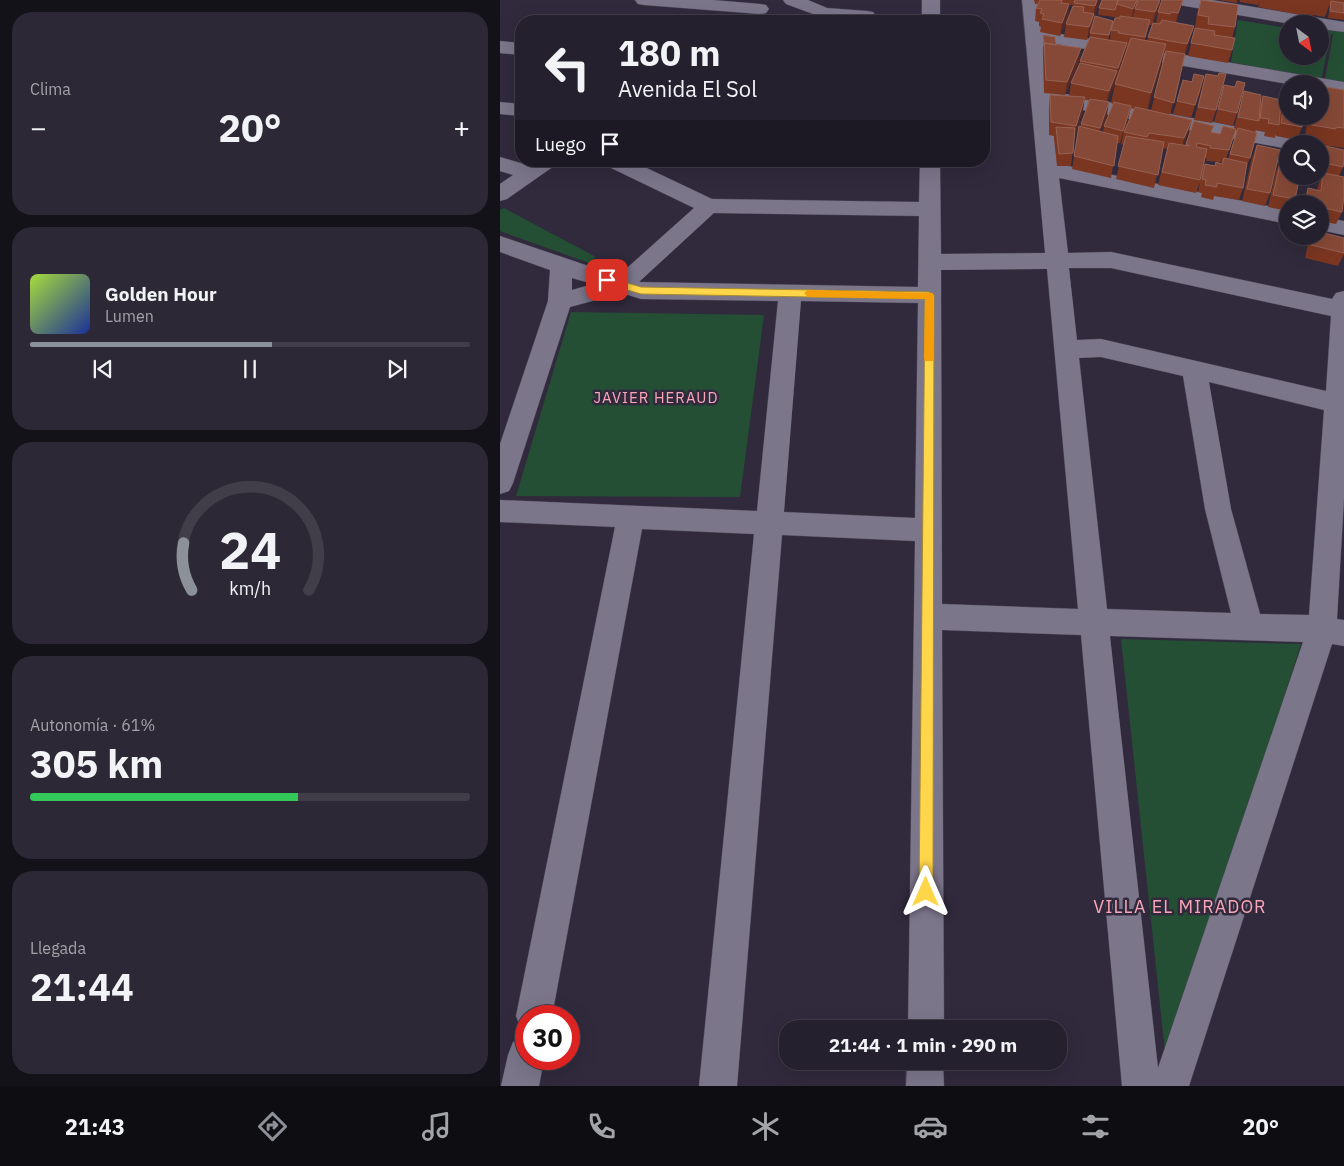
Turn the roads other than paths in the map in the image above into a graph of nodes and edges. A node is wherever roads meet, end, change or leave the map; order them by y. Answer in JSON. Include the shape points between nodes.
{"nodes":[{"id":1,"x":644,"y":0,"type":"edge"},
{"id":2,"x":792,"y":0,"type":"edge"},
{"id":3,"x":931,"y":0,"type":"edge"},
{"id":4,"x":1031,"y":0,"type":"edge"},
{"id":5,"x":1179,"y":0,"type":"edge"},
{"id":6,"x":766,"y":4,"type":"edge"},
{"id":7,"x":751,"y":15,"type":"edge"},
{"id":8,"x":853,"y":15,"type":"edge"},
{"id":9,"x":931,"y":15,"type":"edge"},
{"id":10,"x":1344,"y":27,"type":"edge"},
{"id":11,"x":1035,"y":34,"type":"junction"},
{"id":12,"x":500,"y":47,"type":"edge"},
{"id":13,"x":515,"y":48,"type":"edge"},
{"id":14,"x":1279,"y":77,"type":"edge"},
{"id":15,"x":1329,"y":86,"type":"edge"},
{"id":16,"x":1344,"y":88,"type":"edge"},
{"id":17,"x":1041,"y":96,"type":"junction"},
{"id":18,"x":500,"y":108,"type":"edge"},
{"id":19,"x":515,"y":109,"type":"edge"},
{"id":20,"x":1279,"y":141,"type":"edge"},
{"id":21,"x":500,"y":164,"type":"edge"},
{"id":22,"x":515,"y":165,"type":"edge"},
{"id":23,"x":538,"y":167,"type":"edge"},
{"id":24,"x":627,"y":167,"type":"edge"},
{"id":25,"x":930,"y":167,"type":"edge"},
{"id":26,"x":1048,"y":169,"type":"junction"},
{"id":27,"x":500,"y":194,"type":"edge"},
{"id":28,"x":708,"y":206,"type":"junction"},
{"id":29,"x":930,"y":209,"type":"junction"},
{"id":30,"x":1279,"y":215,"type":"edge"},
{"id":31,"x":1329,"y":225,"type":"edge"},
{"id":32,"x":1344,"y":228,"type":"edge"},
{"id":33,"x":500,"y":244,"type":"edge"},
{"id":34,"x":1058,"y":260,"type":"junction"},
{"id":35,"x":930,"y":262,"type":"junction"},
{"id":36,"x":561,"y":266,"type":"junction"},
{"id":37,"x":622,"y":285,"type":"junction"},
{"id":38,"x":790,"y":293,"type":"junction"},
{"id":39,"x":929,"y":295,"type":"junction"},
{"id":40,"x":1344,"y":299,"type":"edge"},
{"id":41,"x":560,"y":301,"type":"junction"},
{"id":42,"x":1344,"y":310,"type":"edge"},
{"id":43,"x":1066,"y":348,"type":"junction"},
{"id":44,"x":1194,"y":370,"type":"junction"},
{"id":45,"x":1337,"y":403,"type":"junction"},
{"id":46,"x":500,"y":483,"type":"edge"},
{"id":47,"x":500,"y":511,"type":"edge"},
{"id":48,"x":631,"y":517,"type":"junction"},
{"id":49,"x":769,"y":523,"type":"junction"},
{"id":50,"x":928,"y":530,"type":"junction"},
{"id":51,"x":928,"y":617,"type":"junction"},
{"id":52,"x":1094,"y":622,"type":"junction"},
{"id":53,"x":1249,"y":626,"type":"junction"},
{"id":54,"x":1333,"y":631,"type":"edge"},
{"id":55,"x":536,"y":1005,"type":"edge"},
{"id":56,"x":926,"y":1020,"type":"edge"},
{"id":57,"x":523,"y":1070,"type":"edge"},
{"id":58,"x":925,"y":1070,"type":"edge"},
{"id":59,"x":520,"y":1086,"type":"edge"},
{"id":60,"x":718,"y":1086,"type":"edge"},
{"id":61,"x":925,"y":1086,"type":"edge"},
{"id":62,"x":1141,"y":1086,"type":"edge"},
{"id":63,"x":1170,"y":1086,"type":"edge"}],
"edges":[{"from":1,"to":6,"type":"street"},
{"from":2,"to":8,"type":"street","via":[[824,13]]},
{"from":3,"to":9,"type":"street"},
{"from":4,"to":11,"type":"street"},
{"from":5,"to":10,"type":"street"},
{"from":6,"to":7,"type":"street"},
{"from":11,"to":14,"type":"street"},
{"from":11,"to":17,"type":"street"},
{"from":12,"to":13,"type":"street"},
{"from":15,"to":16,"type":"street"},
{"from":17,"to":20,"type":"street"},
{"from":17,"to":26,"type":"street"},
{"from":18,"to":19,"type":"street"},
{"from":21,"to":22,"type":"street"},
{"from":23,"to":27,"type":"street"},
{"from":24,"to":28,"type":"street"},
{"from":25,"to":29,"type":"street"},
{"from":26,"to":30,"type":"street"},
{"from":26,"to":34,"type":"street"},
{"from":28,"to":29,"type":"street"},
{"from":28,"to":37,"type":"street"},
{"from":29,"to":35,"type":"street"},
{"from":31,"to":32,"type":"street"},
{"from":33,"to":36,"type":"street"},
{"from":34,"to":35,"type":"street"},
{"from":34,"to":42,"type":"street","via":[[1111,260]]},
{"from":34,"to":43,"type":"street"},
{"from":35,"to":39,"type":"street"},
{"from":36,"to":37,"type":"street"},
{"from":36,"to":41,"type":"street"},
{"from":37,"to":38,"type":"street","via":[[641,291]]},
{"from":37,"to":41,"type":"street"},
{"from":38,"to":39,"type":"street"},
{"from":38,"to":49,"type":"street"},
{"from":39,"to":50,"type":"street"},
{"from":40,"to":42,"type":"street"},
{"from":41,"to":46,"type":"street"},
{"from":42,"to":45,"type":"street"},
{"from":43,"to":44,"type":"street","via":[[1101,348]]},
{"from":43,"to":52,"type":"street"},
{"from":44,"to":45,"type":"street"},
{"from":44,"to":53,"type":"street","via":[[1218,509]]},
{"from":45,"to":54,"type":"street"},
{"from":47,"to":48,"type":"street"},
{"from":48,"to":49,"type":"street"},
{"from":48,"to":55,"type":"street"},
{"from":49,"to":50,"type":"street"},
{"from":49,"to":60,"type":"street"},
{"from":50,"to":51,"type":"street"},
{"from":51,"to":52,"type":"street"},
{"from":51,"to":56,"type":"street"},
{"from":52,"to":53,"type":"street"},
{"from":52,"to":62,"type":"street"},
{"from":53,"to":54,"type":"street"},
{"from":54,"to":63,"type":"street"},
{"from":57,"to":59,"type":"street"},
{"from":58,"to":61,"type":"street"}]}
